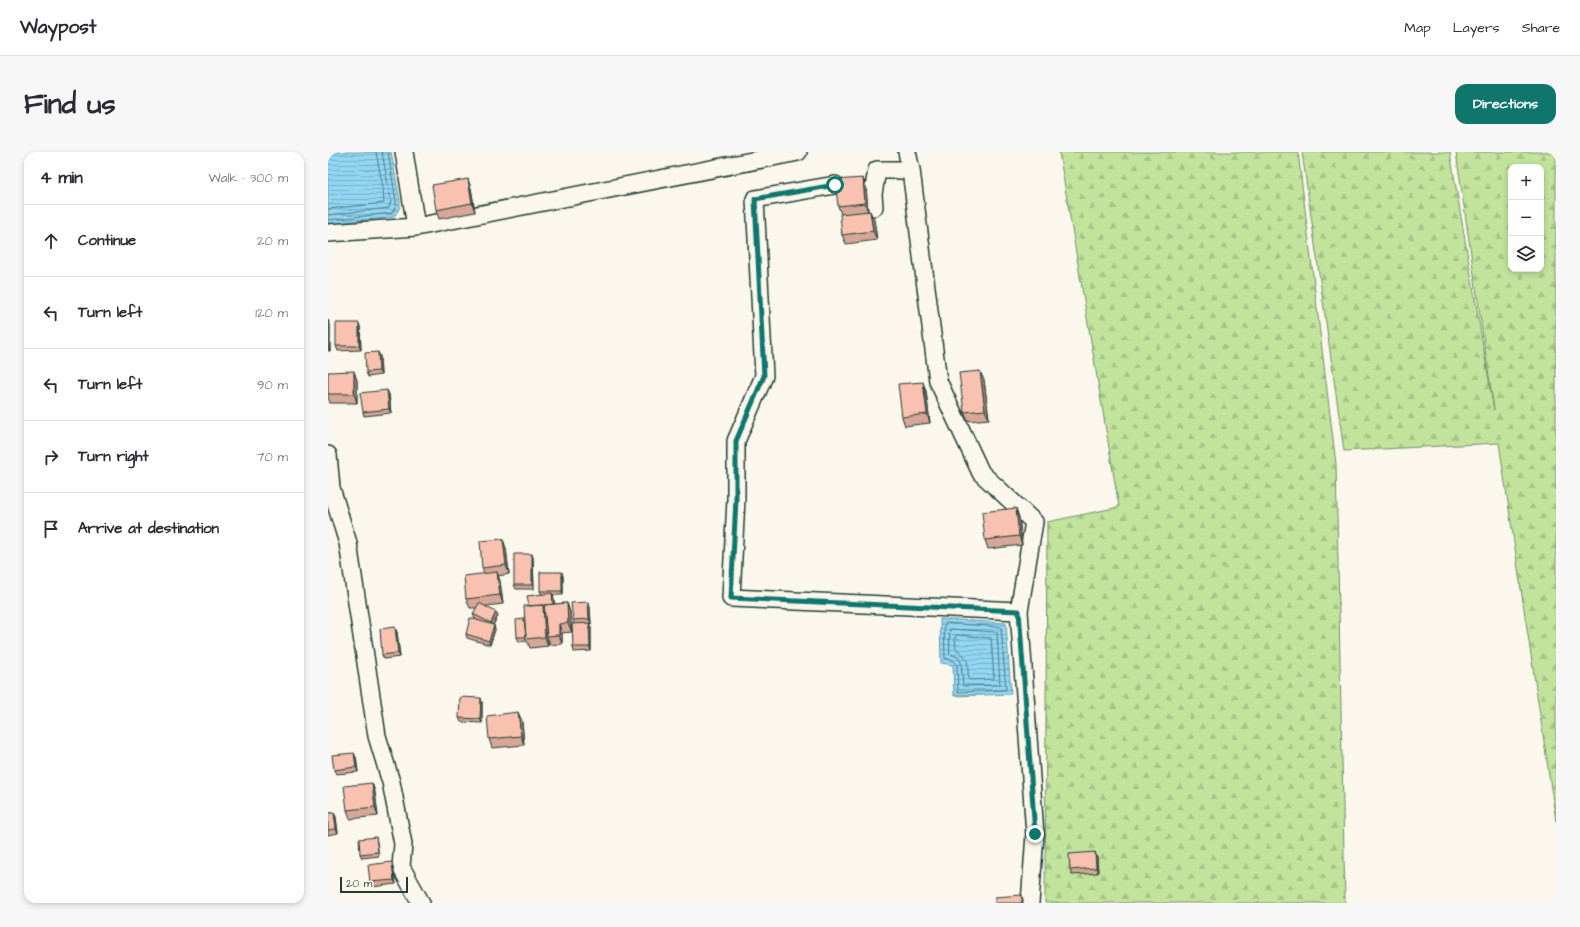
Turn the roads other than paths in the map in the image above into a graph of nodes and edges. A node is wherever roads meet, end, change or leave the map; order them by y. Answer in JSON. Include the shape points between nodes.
{"nodes":[{"id":1,"x":404,"y":152,"type":"edge"},
{"id":2,"x":798,"y":152,"type":"edge"},
{"id":3,"x":907,"y":152,"type":"edge"},
{"id":4,"x":911,"y":170,"type":"junction"},
{"id":5,"x":835,"y":185,"type":"edge"},
{"id":6,"x":874,"y":207,"type":"dead end"},
{"id":7,"x":416,"y":227,"type":"junction"},
{"id":8,"x":328,"y":233,"type":"edge"},
{"id":9,"x":328,"y":455,"type":"edge"},
{"id":10,"x":1019,"y":611,"type":"junction"},
{"id":11,"x":421,"y":903,"type":"edge"},
{"id":12,"x":1030,"y":903,"type":"edge"}],
"edges":[{"from":1,"to":7,"type":"street"},
{"from":2,"to":7,"type":"street"},
{"from":3,"to":4,"type":"street"},
{"from":4,"to":6,"type":"street","via":[[877,170],[873,194]]},
{"from":4,"to":10,"type":"street","via":[[938,381],[981,474],[1034,522]]},
{"from":5,"to":10,"type":"street","via":[[755,199],[764,376],[736,441],[731,598]]},
{"from":7,"to":8,"type":"street"},
{"from":9,"to":11,"type":"street","via":[[331,488],[348,543],[377,736],[403,844],[401,867]]},
{"from":10,"to":12,"type":"street","via":[[1035,834]]}]}
